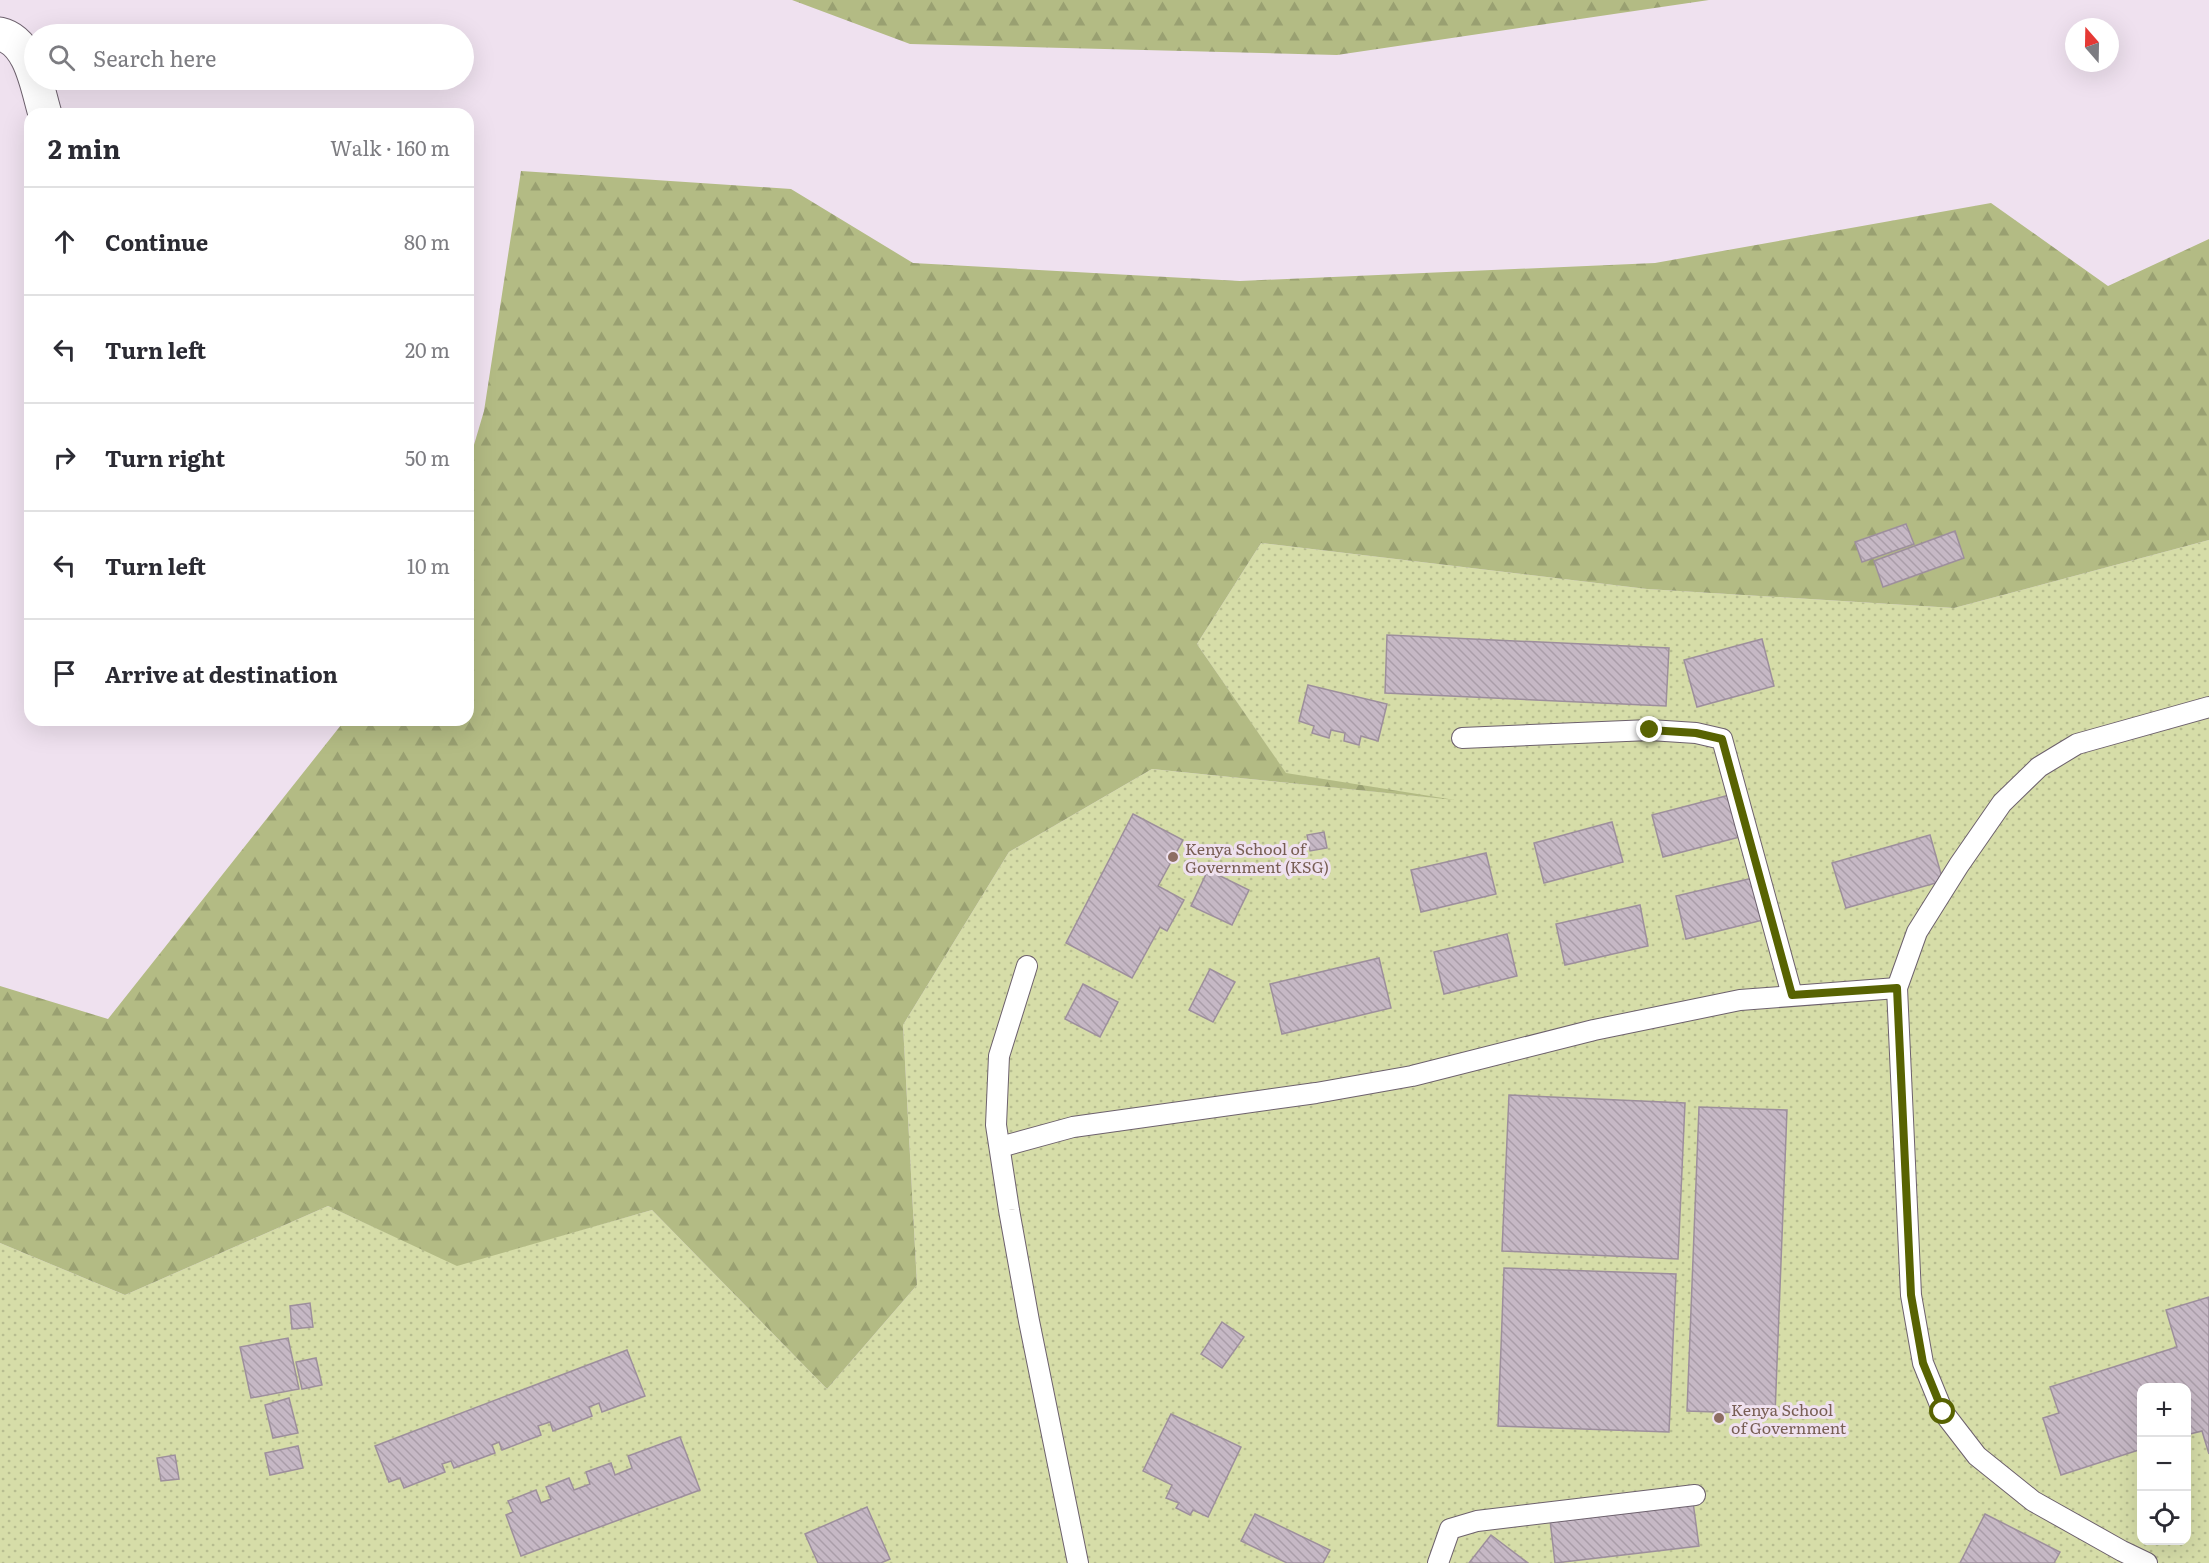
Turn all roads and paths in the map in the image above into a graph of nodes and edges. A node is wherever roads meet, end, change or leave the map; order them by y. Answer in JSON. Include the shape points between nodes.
{"nodes":[{"id":1,"x":0,"y":34,"type":"edge"},
{"id":2,"x":24,"y":53,"type":"edge"},
{"id":3,"x":37,"y":90,"type":"edge"},
{"id":4,"x":43,"y":108,"type":"edge"},
{"id":5,"x":2209,"y":707,"type":"edge"},
{"id":6,"x":1461,"y":738,"type":"dead end"},
{"id":7,"x":1028,"y":966,"type":"dead end"},
{"id":8,"x":1897,"y":988,"type":"junction"},
{"id":9,"x":1792,"y":995,"type":"junction"},
{"id":10,"x":1000,"y":1147,"type":"junction"},
{"id":11,"x":1695,"y":1495,"type":"dead end"},
{"id":12,"x":1078,"y":1563,"type":"edge"},
{"id":13,"x":1438,"y":1563,"type":"edge"},
{"id":14,"x":2147,"y":1563,"type":"edge"}],
"edges":[{"from":1,"to":2,"type":"street","via":[[16,41]]},
{"from":3,"to":4,"type":"street"},
{"from":5,"to":8,"type":"lane","via":[[2077,744],[2038,767],[2002,803],[1959,864],[1917,932]]},
{"from":6,"to":9,"type":"lane","via":[[1650,730],[1722,739]]},
{"from":7,"to":10,"type":"lane","via":[[999,1056],[996,1125]]},
{"from":8,"to":9,"type":"lane"},
{"from":8,"to":14,"type":"lane","via":[[1911,1295],[1923,1363],[1943,1412],[1977,1456],[2033,1501]]},
{"from":9,"to":10,"type":"lane","via":[[1740,1000],[1594,1030],[1412,1076],[1316,1094],[1074,1127]]},
{"from":10,"to":12,"type":"lane","via":[[1029,1321]]},
{"from":11,"to":13,"type":"lane","via":[[1477,1521],[1450,1528]]}]}
